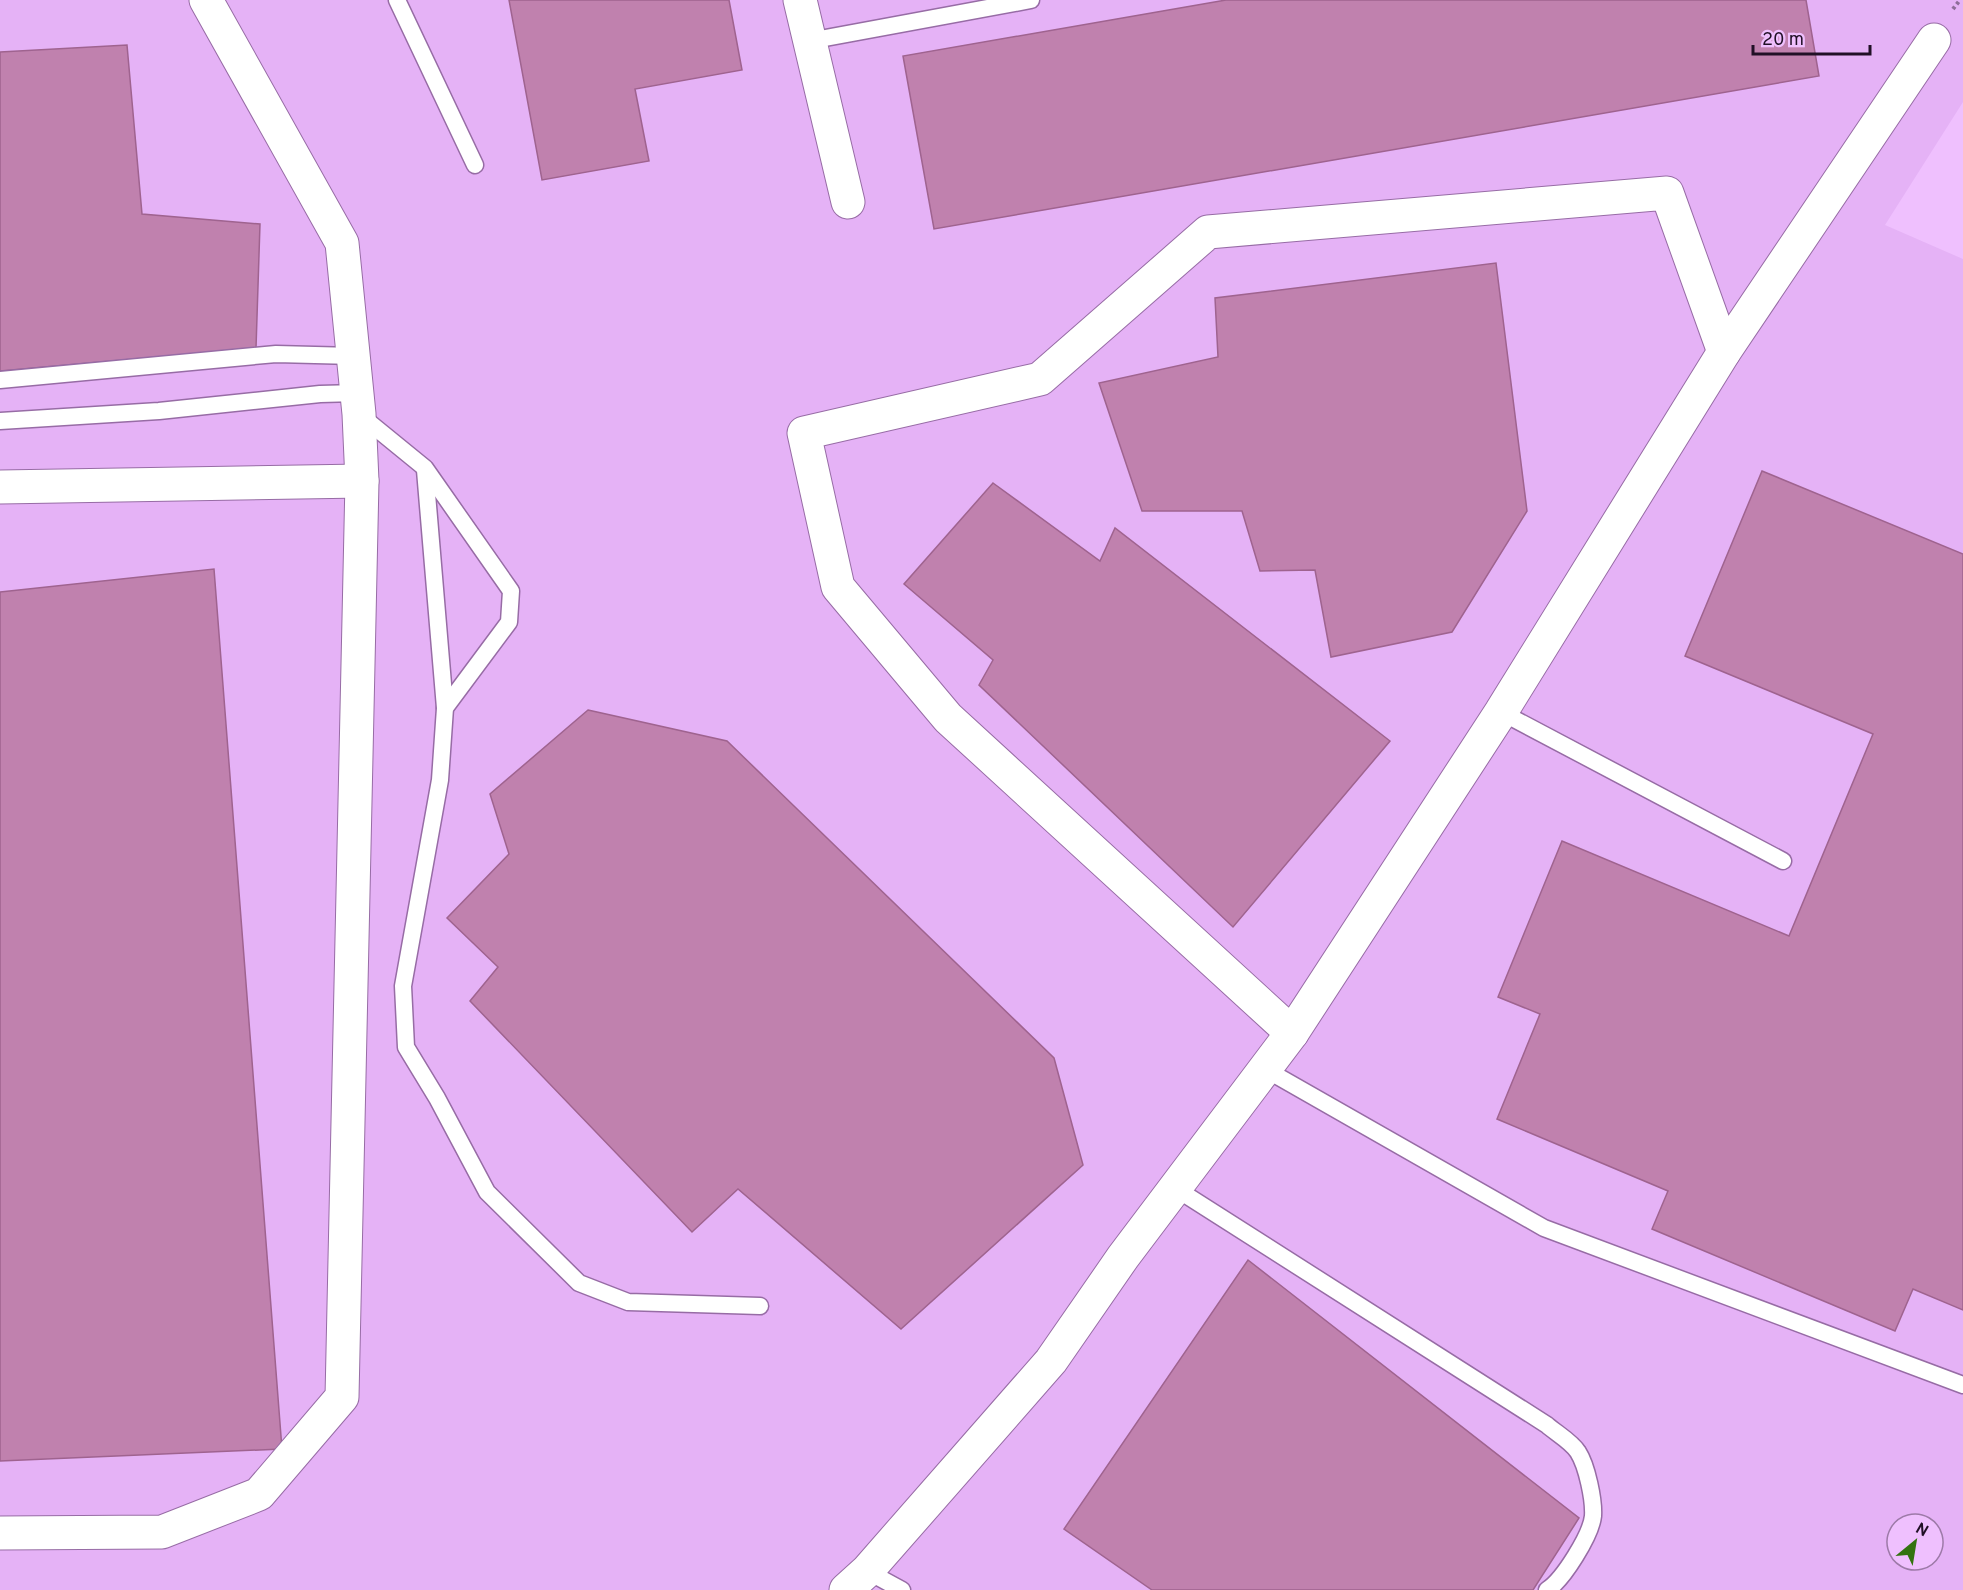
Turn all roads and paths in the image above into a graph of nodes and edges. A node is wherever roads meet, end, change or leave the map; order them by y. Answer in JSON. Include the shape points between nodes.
{"nodes":[{"id":1,"x":397,"y":0,"type":"edge"},
{"id":2,"x":800,"y":0,"type":"edge"},
{"id":3,"x":1031,"y":0,"type":"edge"},
{"id":4,"x":205,"y":2,"type":"edge"},
{"id":5,"x":1934,"y":39,"type":"dead end"},
{"id":6,"x":809,"y":41,"type":"junction"},
{"id":7,"x":475,"y":165,"type":"dead end"},
{"id":8,"x":848,"y":202,"type":"dead end"},
{"id":9,"x":1724,"y":352,"type":"junction"},
{"id":10,"x":354,"y":356,"type":"junction"},
{"id":11,"x":0,"y":380,"type":"edge"},
{"id":12,"x":358,"y":404,"type":"junction"},
{"id":13,"x":0,"y":421,"type":"edge"},
{"id":14,"x":425,"y":468,"type":"junction"},
{"id":15,"x":362,"y":481,"type":"junction"},
{"id":16,"x":0,"y":487,"type":"edge"},
{"id":17,"x":445,"y":708,"type":"junction"},
{"id":18,"x":1501,"y":712,"type":"junction"},
{"id":19,"x":1783,"y":861,"type":"dead end"},
{"id":20,"x":1292,"y":1033,"type":"junction"},
{"id":21,"x":1265,"y":1069,"type":"junction"},
{"id":22,"x":1175,"y":1188,"type":"junction"},
{"id":23,"x":760,"y":1306,"type":"dead end"},
{"id":24,"x":1963,"y":1385,"type":"edge"},
{"id":25,"x":0,"y":1533,"type":"edge"},
{"id":26,"x":856,"y":1580,"type":"edge"},
{"id":27,"x":902,"y":1590,"type":"edge"},
{"id":28,"x":1547,"y":1590,"type":"edge"}],
"edges":[{"from":1,"to":7,"type":"lane"},
{"from":2,"to":6,"type":"street"},
{"from":3,"to":6,"type":"lane"},
{"from":4,"to":10,"type":"street","via":[[342,243]]},
{"from":5,"to":9,"type":"street"},
{"from":6,"to":8,"type":"street"},
{"from":9,"to":18,"type":"street"},
{"from":9,"to":20,"type":"street","via":[[1667,193],[1208,232],[1040,379],[804,433],[838,587],[948,718]]},
{"from":10,"to":11,"type":"lane","via":[[276,354]]},
{"from":10,"to":12,"type":"street"},
{"from":12,"to":13,"type":"lane","via":[[320,394],[159,411]]},
{"from":12,"to":14,"type":"lane"},
{"from":12,"to":15,"type":"street"},
{"from":14,"to":17,"type":"lane"},
{"from":14,"to":17,"type":"lane","via":[[511,591],[509,622]]},
{"from":15,"to":16,"type":"street"},
{"from":15,"to":25,"type":"street","via":[[342,1397],[259,1494],[162,1532]]},
{"from":17,"to":23,"type":"lane","via":[[440,780],[403,986],[406,1047],[487,1192],[579,1283],[628,1302]]},
{"from":18,"to":19,"type":"lane"},
{"from":18,"to":20,"type":"street"},
{"from":20,"to":21,"type":"street"},
{"from":21,"to":22,"type":"street"},
{"from":21,"to":24,"type":"lane","via":[[1544,1228]]},
{"from":22,"to":26,"type":"street","via":[[1051,1361]]},
{"from":22,"to":28,"type":"lane","via":[[1547,1425],[1578,1452],[1592,1489],[1593,1518],[1578,1552],[1557,1584]]},
{"from":26,"to":27,"type":"lane"}]}
